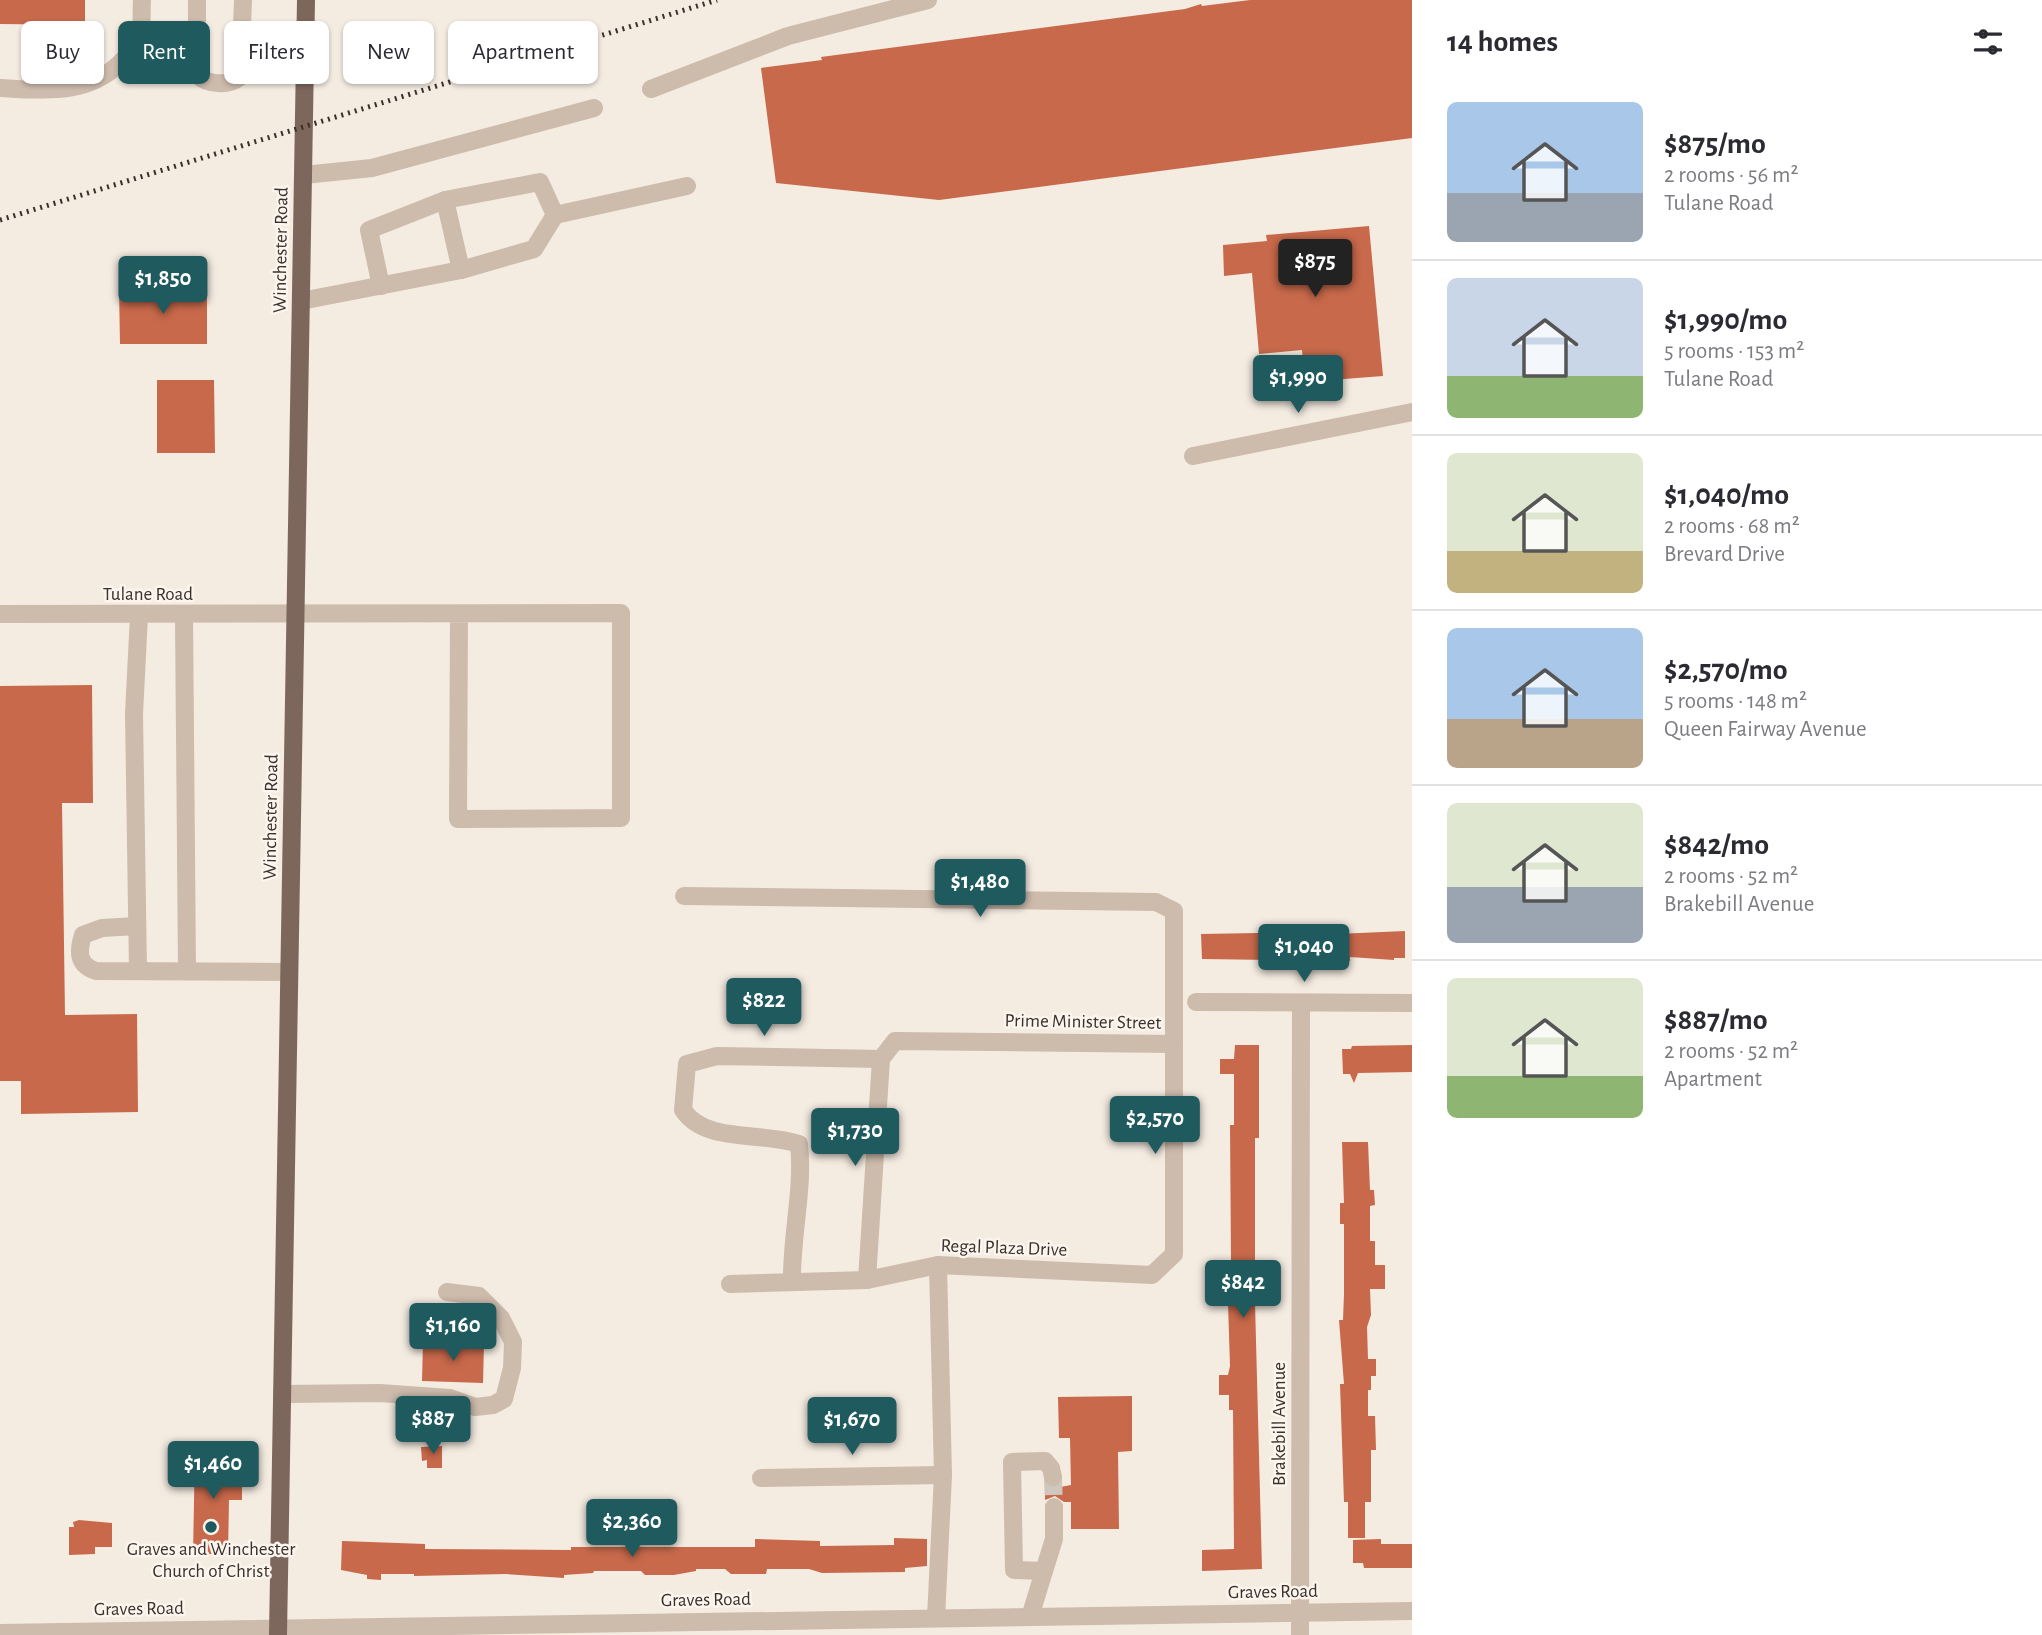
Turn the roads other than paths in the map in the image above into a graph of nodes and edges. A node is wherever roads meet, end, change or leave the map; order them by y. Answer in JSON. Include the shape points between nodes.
{"nodes":[{"id":1,"x":142,"y":0,"type":"edge"},
{"id":2,"x":197,"y":0,"type":"edge"},
{"id":3,"x":243,"y":0,"type":"edge"},
{"id":4,"x":306,"y":0,"type":"edge"},
{"id":5,"x":928,"y":0,"type":"edge"},
{"id":6,"x":0,"y":88,"type":"edge"},
{"id":7,"x":651,"y":89,"type":"dead end"},
{"id":8,"x":594,"y":108,"type":"dead end"},
{"id":9,"x":304,"y":175,"type":"junction"},
{"id":10,"x":687,"y":186,"type":"dead end"},
{"id":11,"x":444,"y":200,"type":"junction"},
{"id":12,"x":555,"y":215,"type":"junction"},
{"id":13,"x":461,"y":271,"type":"junction"},
{"id":14,"x":381,"y":286,"type":"junction"},
{"id":15,"x":301,"y":301,"type":"junction"},
{"id":16,"x":1412,"y":412,"type":"edge"},
{"id":17,"x":1193,"y":456,"type":"dead end"},
{"id":18,"x":0,"y":614,"type":"edge"},
{"id":19,"x":139,"y":615,"type":"junction"},
{"id":20,"x":184,"y":615,"type":"junction"},
{"id":21,"x":459,"y":615,"type":"junction"},
{"id":22,"x":295,"y":616,"type":"junction"},
{"id":23,"x":684,"y":896,"type":"dead end"},
{"id":24,"x":138,"y":926,"type":"junction"},
{"id":25,"x":138,"y":970,"type":"junction"},
{"id":26,"x":187,"y":971,"type":"junction"},
{"id":27,"x":289,"y":972,"type":"junction"},
{"id":28,"x":1196,"y":1002,"type":"dead end"},
{"id":29,"x":1412,"y":1003,"type":"edge"},
{"id":30,"x":1301,"y":1004,"type":"junction"},
{"id":31,"x":1174,"y":1044,"type":"junction"},
{"id":32,"x":881,"y":1059,"type":"junction"},
{"id":33,"x":938,"y":1265,"type":"junction"},
{"id":34,"x":867,"y":1280,"type":"junction"},
{"id":35,"x":792,"y":1282,"type":"junction"},
{"id":36,"x":730,"y":1284,"type":"dead end"},
{"id":37,"x":447,"y":1292,"type":"dead end"},
{"id":38,"x":282,"y":1395,"type":"junction"},
{"id":39,"x":943,"y":1475,"type":"junction"},
{"id":40,"x":1053,"y":1477,"type":"dead end"},
{"id":41,"x":761,"y":1478,"type":"dead end"},
{"id":42,"x":1054,"y":1507,"type":"tunnel mouth"},
{"id":43,"x":1044,"y":1571,"type":"junction"},
{"id":44,"x":1412,"y":1611,"type":"edge"},
{"id":45,"x":1300,"y":1613,"type":"junction"},
{"id":46,"x":1030,"y":1617,"type":"junction"},
{"id":47,"x":936,"y":1618,"type":"junction"},
{"id":48,"x":710,"y":1628,"type":"edge"},
{"id":49,"x":488,"y":1630,"type":"edge"},
{"id":50,"x":278,"y":1631,"type":"edge"},
{"id":51,"x":0,"y":1633,"type":"edge"},
{"id":52,"x":1300,"y":1635,"type":"edge"}],
"edges":[{"from":1,"to":6,"type":"street","via":[[140,36],[133,51],[111,72],[84,87]]},
{"from":2,"to":3,"type":"street","via":[[197,75],[208,83],[235,82],[240,77]]},
{"from":4,"to":9,"type":"main road","name":"Winchester Road"},
{"from":5,"to":7,"type":"street","via":[[788,36]]},
{"from":8,"to":9,"type":"street","via":[[372,168]]},
{"from":9,"to":15,"type":"main road","name":"Winchester Road"},
{"from":10,"to":12,"type":"street"},
{"from":11,"to":12,"type":"street","via":[[540,182]]},
{"from":11,"to":13,"type":"street"},
{"from":11,"to":14,"type":"street","via":[[369,230]]},
{"from":12,"to":13,"type":"street","via":[[534,249]]},
{"from":13,"to":14,"type":"street"},
{"from":14,"to":15,"type":"street"},
{"from":15,"to":22,"type":"main road","name":"Winchester Road"},
{"from":16,"to":17,"type":"street"},
{"from":18,"to":19,"type":"street","name":"Tulane Road"},
{"from":19,"to":20,"type":"street","name":"Tulane Road"},
{"from":19,"to":24,"type":"street","via":[[134,714]]},
{"from":20,"to":22,"type":"street","name":"Tulane Road"},
{"from":20,"to":26,"type":"street"},
{"from":21,"to":21,"type":"street","name":"Tulane Road","via":[[621,613],[621,818],[458,819]]},
{"from":21,"to":22,"type":"street","name":"Tulane Road"},
{"from":22,"to":27,"type":"main road","name":"Winchester Road"},
{"from":23,"to":31,"type":"street","name":"Prime Minister Street","via":[[1156,902],[1174,911]]},
{"from":24,"to":25,"type":"street"},
{"from":24,"to":25,"type":"street","via":[[93,930],[83,935],[79,948],[80,960],[87,968]]},
{"from":25,"to":26,"type":"street"},
{"from":26,"to":27,"type":"street"},
{"from":27,"to":38,"type":"main road","name":"Winchester Road"},
{"from":28,"to":30,"type":"street"},
{"from":29,"to":30,"type":"street"},
{"from":30,"to":45,"type":"street","name":"Brakebill Avenue"},
{"from":31,"to":32,"type":"street","name":"Prime Minister Street","via":[[895,1041]]},
{"from":31,"to":33,"type":"street","name":"Regal Plaza Drive","via":[[1174,1254],[1152,1275]]},
{"from":32,"to":34,"type":"street"},
{"from":32,"to":35,"type":"street","via":[[717,1056],[687,1063],[682,1110],[690,1120],[711,1132],[776,1136],[799,1144]]},
{"from":33,"to":34,"type":"street","name":"Regal Plaza Drive"},
{"from":33,"to":39,"type":"street"},
{"from":34,"to":35,"type":"street","name":"Regal Plaza Drive"},
{"from":35,"to":36,"type":"street","name":"Regal Plaza Drive"},
{"from":37,"to":38,"type":"street","via":[[478,1296],[501,1318],[513,1342],[513,1368],[504,1399],[475,1407],[450,1398],[391,1394]]},
{"from":38,"to":50,"type":"main road","name":"Winchester Road"},
{"from":39,"to":41,"type":"street"},
{"from":39,"to":47,"type":"street"},
{"from":40,"to":43,"type":"street","via":[[1045,1461],[1012,1462],[1014,1570]]},
{"from":42,"to":43,"type":"street","via":[[1054,1539]]},
{"from":43,"to":46,"type":"street"},
{"from":44,"to":45,"type":"street","name":"Graves Road"},
{"from":45,"to":46,"type":"street","name":"Graves Road"},
{"from":45,"to":52,"type":"street","name":"Brakebill Avenue"},
{"from":46,"to":47,"type":"street","name":"Graves Road"},
{"from":47,"to":48,"type":"street","name":"Graves Road"},
{"from":48,"to":49,"type":"street","name":"Graves Road"},
{"from":49,"to":50,"type":"street","name":"Graves Road"},
{"from":50,"to":51,"type":"street","name":"Graves Road"}]}
